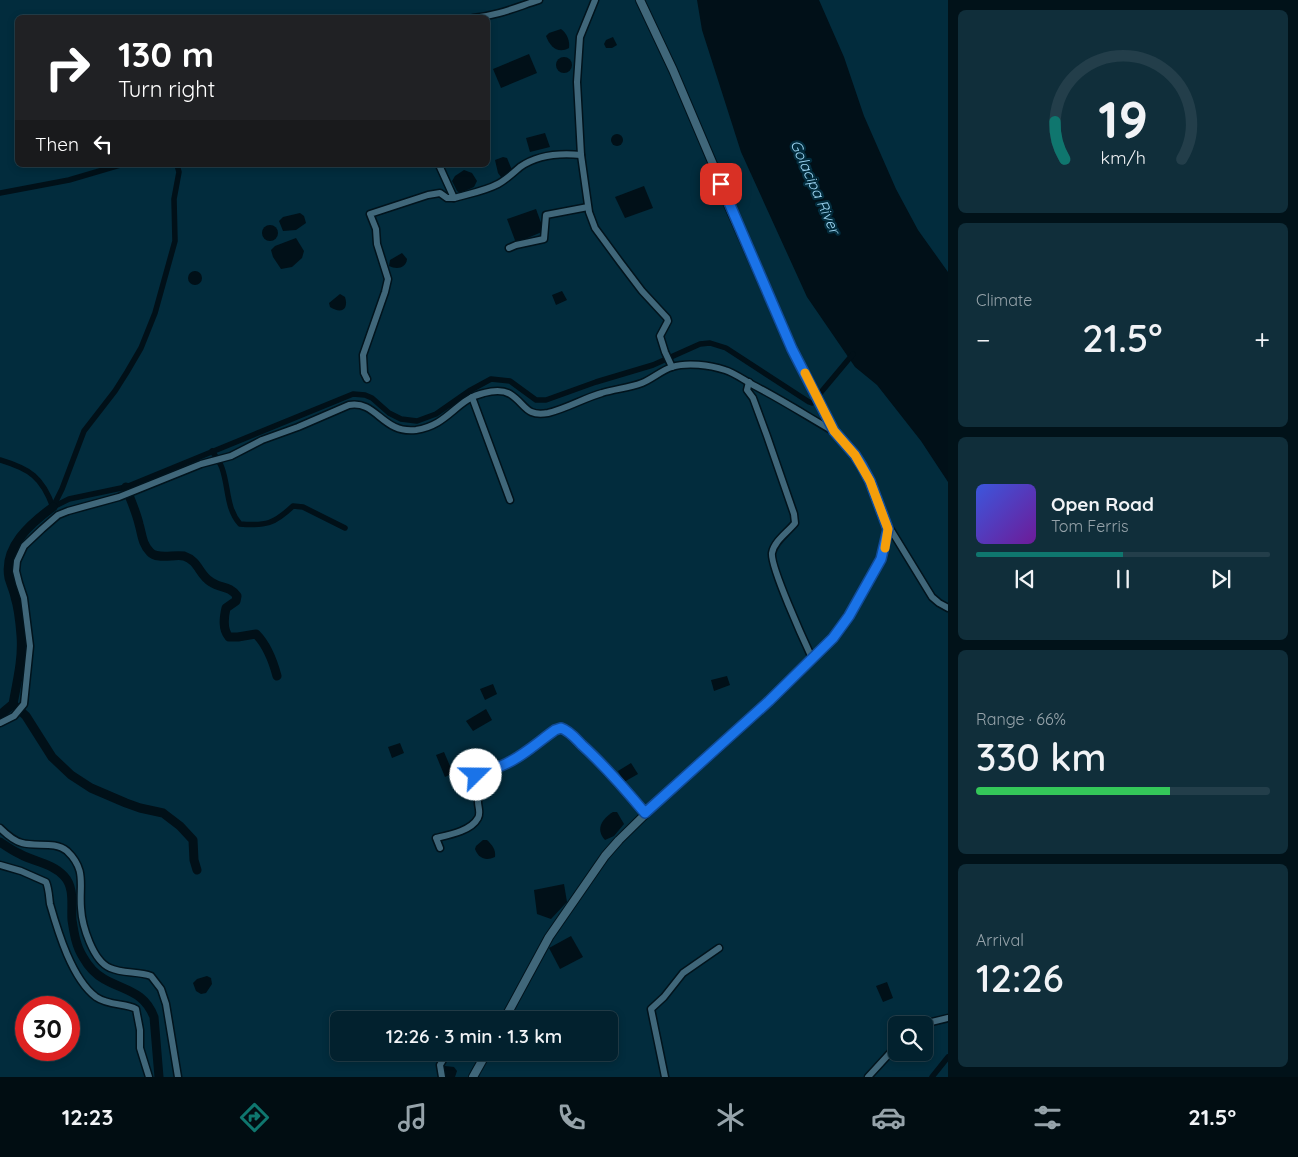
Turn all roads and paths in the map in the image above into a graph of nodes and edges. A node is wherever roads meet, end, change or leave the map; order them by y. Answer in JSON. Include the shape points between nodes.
{"nodes":[{"id":1,"x":540,"y":0,"type":"edge"},
{"id":2,"x":595,"y":0,"type":"edge"},
{"id":3,"x":640,"y":0,"type":"edge"},
{"id":4,"x":490,"y":15,"type":"edge"},
{"id":5,"x":581,"y":155,"type":"junction"},
{"id":6,"x":440,"y":167,"type":"edge"},
{"id":7,"x":454,"y":198,"type":"junction"},
{"id":8,"x":588,"y":207,"type":"junction"},
{"id":9,"x":510,"y":248,"type":"dead end"},
{"id":10,"x":672,"y":367,"type":"junction"},
{"id":11,"x":367,"y":379,"type":"dead end"},
{"id":12,"x":749,"y":382,"type":"junction"},
{"id":13,"x":472,"y":397,"type":"junction"},
{"id":14,"x":834,"y":431,"type":"junction"},
{"id":15,"x":510,"y":500,"type":"dead end"},
{"id":16,"x":888,"y":529,"type":"junction"},
{"id":17,"x":948,"y":608,"type":"edge"},
{"id":18,"x":812,"y":658,"type":"junction"},
{"id":19,"x":0,"y":723,"type":"edge"},
{"id":20,"x":645,"y":813,"type":"junction"},
{"id":21,"x":0,"y":828,"type":"edge"},
{"id":22,"x":440,"y":848,"type":"dead end"},
{"id":23,"x":0,"y":865,"type":"edge"},
{"id":24,"x":719,"y":948,"type":"dead end"},
{"id":25,"x":509,"y":1011,"type":"edge"},
{"id":26,"x":948,"y":1018,"type":"edge"},
{"id":27,"x":933,"y":1022,"type":"edge"},
{"id":28,"x":888,"y":1055,"type":"edge"},
{"id":29,"x":442,"y":1061,"type":"edge"},
{"id":30,"x":482,"y":1061,"type":"edge"},
{"id":31,"x":149,"y":1077,"type":"edge"},
{"id":32,"x":178,"y":1077,"type":"edge"},
{"id":33,"x":442,"y":1077,"type":"edge"},
{"id":34,"x":473,"y":1077,"type":"edge"},
{"id":35,"x":665,"y":1077,"type":"edge"},
{"id":36,"x":868,"y":1077,"type":"edge"}],
"edges":[{"from":1,"to":4,"type":"street"},
{"from":2,"to":5,"type":"street","via":[[580,37],[577,98]]},
{"from":3,"to":14,"type":"street","via":[[788,340]]},
{"from":5,"to":7,"type":"street","via":[[536,159],[496,185]]},
{"from":5,"to":8,"type":"street"},
{"from":6,"to":7,"type":"street"},
{"from":7,"to":11,"type":"street","via":[[440,193],[428,195],[370,214],[388,278],[363,355]]},
{"from":8,"to":9,"type":"street","via":[[546,216],[544,239]]},
{"from":8,"to":10,"type":"street","via":[[596,228],[668,321],[660,336]]},
{"from":10,"to":12,"type":"street","via":[[695,365],[725,370]]},
{"from":10,"to":13,"type":"street","via":[[641,383],[603,392],[548,413],[533,414],[505,392]]},
{"from":12,"to":14,"type":"street"},
{"from":12,"to":18,"type":"street","via":[[747,390],[767,436],[796,523],[774,548],[772,555]]},
{"from":13,"to":15,"type":"street"},
{"from":13,"to":19,"type":"street","via":[[440,423],[413,430],[389,425],[364,405],[349,405],[231,456],[58,516],[32,538],[17,561],[16,571],[24,598],[30,646],[24,704],[14,716]]},
{"from":14,"to":16,"type":"street","via":[[862,466]]},
{"from":16,"to":17,"type":"street","via":[[902,546],[932,597]]},
{"from":16,"to":18,"type":"street","via":[[881,559],[849,616],[833,638]]},
{"from":18,"to":20,"type":"street"},
{"from":20,"to":22,"type":"street","via":[[592,754],[561,728],[502,765],[477,770],[480,791],[478,819],[451,835],[436,838]]},
{"from":20,"to":25,"type":"street","via":[[605,856],[575,898],[549,937]]},
{"from":21,"to":32,"type":"street","via":[[21,843],[66,850],[76,862],[81,875],[82,918],[101,963],[116,970],[151,976],[161,989]]},
{"from":23,"to":31,"type":"street","via":[[46,882],[58,934],[84,984],[104,1001],[136,1009],[140,1048]]},
{"from":24,"to":35,"type":"street","via":[[683,973],[651,1009]]},
{"from":26,"to":27,"type":"street"},
{"from":28,"to":36,"type":"street"},
{"from":29,"to":33,"type":"street"},
{"from":30,"to":34,"type":"street"}]}
